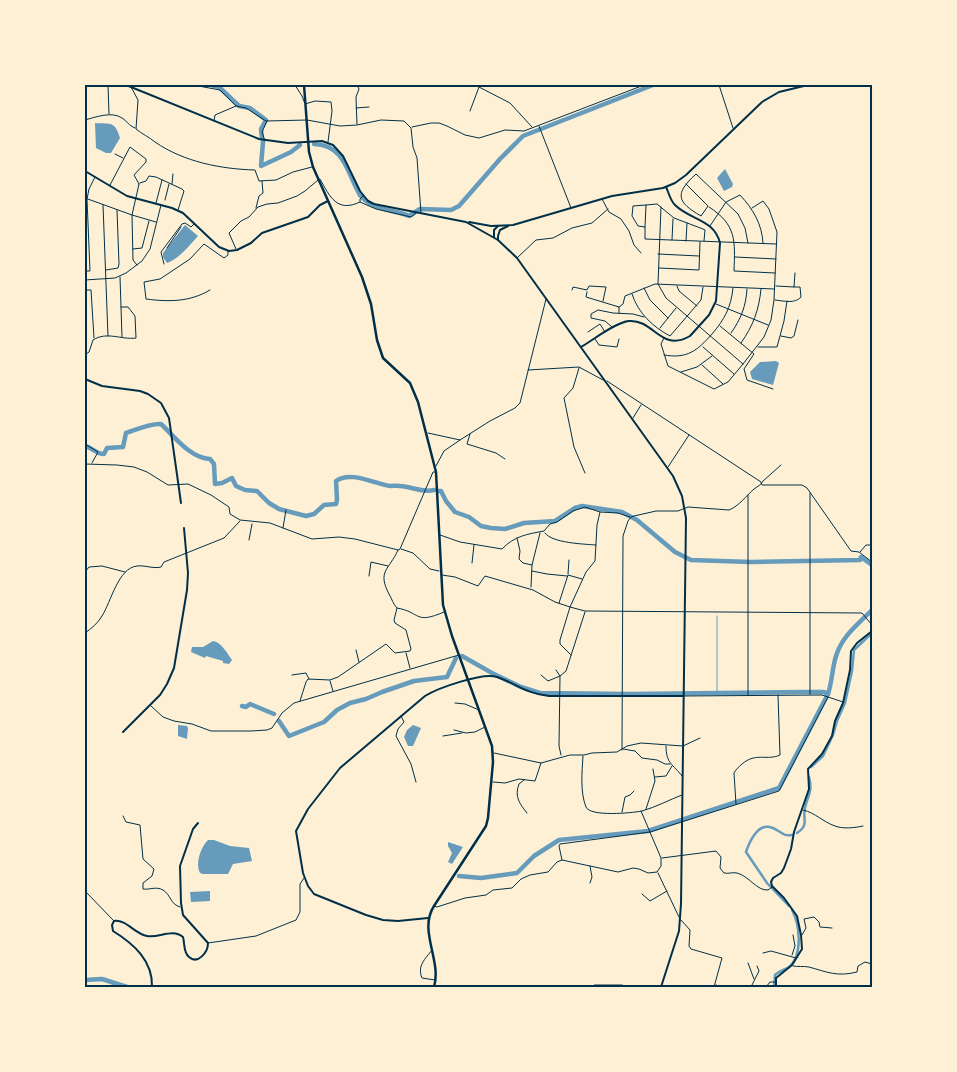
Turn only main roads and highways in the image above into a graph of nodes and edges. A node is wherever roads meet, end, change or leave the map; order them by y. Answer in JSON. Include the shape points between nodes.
{"nodes":[{"id":1,"x":304,"y":85,"type":"edge"},
{"id":2,"x":434,"y":987,"type":"edge"}],
"edges":[{"from":1,"to":2,"type":"main road","via":[[312,167],[366,288],[380,350],[414,391],[436,466],[444,612],[493,753],[486,826],[428,918],[436,980]]}]}
